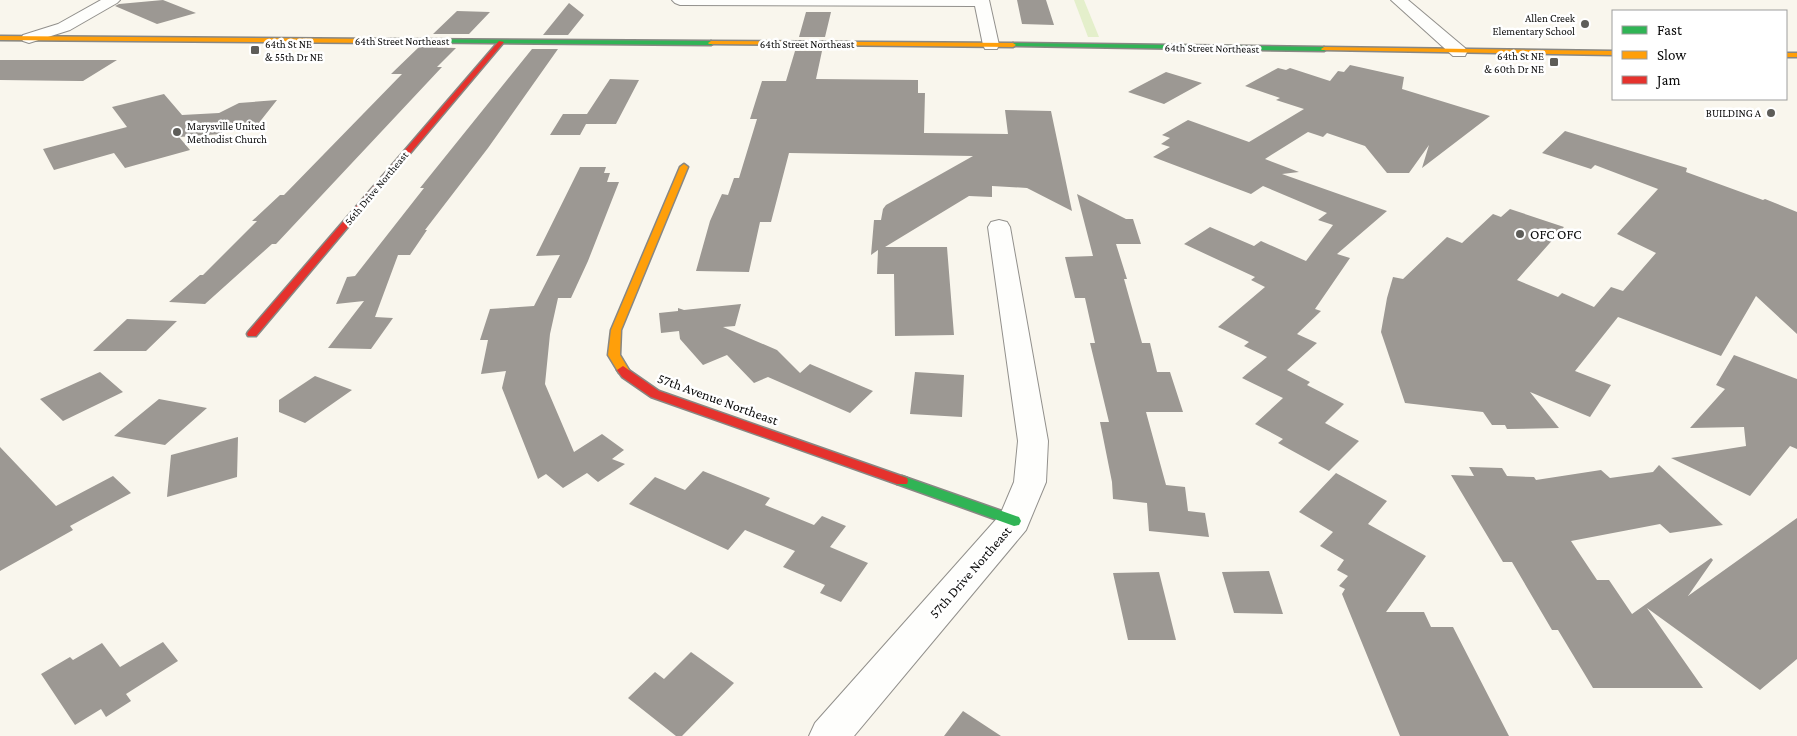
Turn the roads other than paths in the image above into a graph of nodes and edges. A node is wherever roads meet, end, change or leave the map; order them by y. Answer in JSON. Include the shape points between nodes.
{"nodes":[{"id":1,"x":85,"y":0,"type":"edge"},
{"id":2,"x":112,"y":0,"type":"edge"},
{"id":3,"x":680,"y":0,"type":"edge"},
{"id":4,"x":807,"y":0,"type":"edge"},
{"id":5,"x":1400,"y":0,"type":"edge"},
{"id":6,"x":981,"y":1,"type":"edge"},
{"id":7,"x":0,"y":38,"type":"edge"},
{"id":8,"x":29,"y":38,"type":"junction"},
{"id":9,"x":500,"y":42,"type":"junction"},
{"id":10,"x":992,"y":45,"type":"junction"},
{"id":11,"x":1459,"y":52,"type":"junction"},
{"id":12,"x":1612,"y":53,"type":"edge"},
{"id":13,"x":684,"y":167,"type":"dead end"},
{"id":14,"x":999,"y":228,"type":"dead end"},
{"id":15,"x":252,"y":334,"type":"dead end"},
{"id":16,"x":1014,"y":521,"type":"junction"},
{"id":17,"x":829,"y":736,"type":"edge"}],
"edges":[{"from":1,"to":8,"type":"street","via":[[35,26]]},
{"from":2,"to":8,"type":"street","via":[[64,27]]},
{"from":3,"to":4,"type":"street"},
{"from":4,"to":6,"type":"street"},
{"from":5,"to":11,"type":"street"},
{"from":6,"to":10,"type":"street"},
{"from":7,"to":8,"type":"main road","name":"64th Street Northeast"},
{"from":8,"to":9,"type":"main road","name":"64th Street Northeast"},
{"from":9,"to":10,"type":"main road","name":"64th Street Northeast"},
{"from":9,"to":15,"type":"main road","name":"56th Drive Northeast"},
{"from":10,"to":11,"type":"main road","name":"64th Street Northeast"},
{"from":11,"to":12,"type":"main road","name":"64th Street Northeast"},
{"from":13,"to":16,"type":"main road","name":"57th Avenue Northeast","via":[[616,330],[614,355],[626,374],[654,394]]},
{"from":14,"to":16,"type":"street","name":"57th Drive Northeast","via":[[1033,441],[1030,482]]},
{"from":16,"to":17,"type":"street","name":"57th Drive Northeast"}]}
